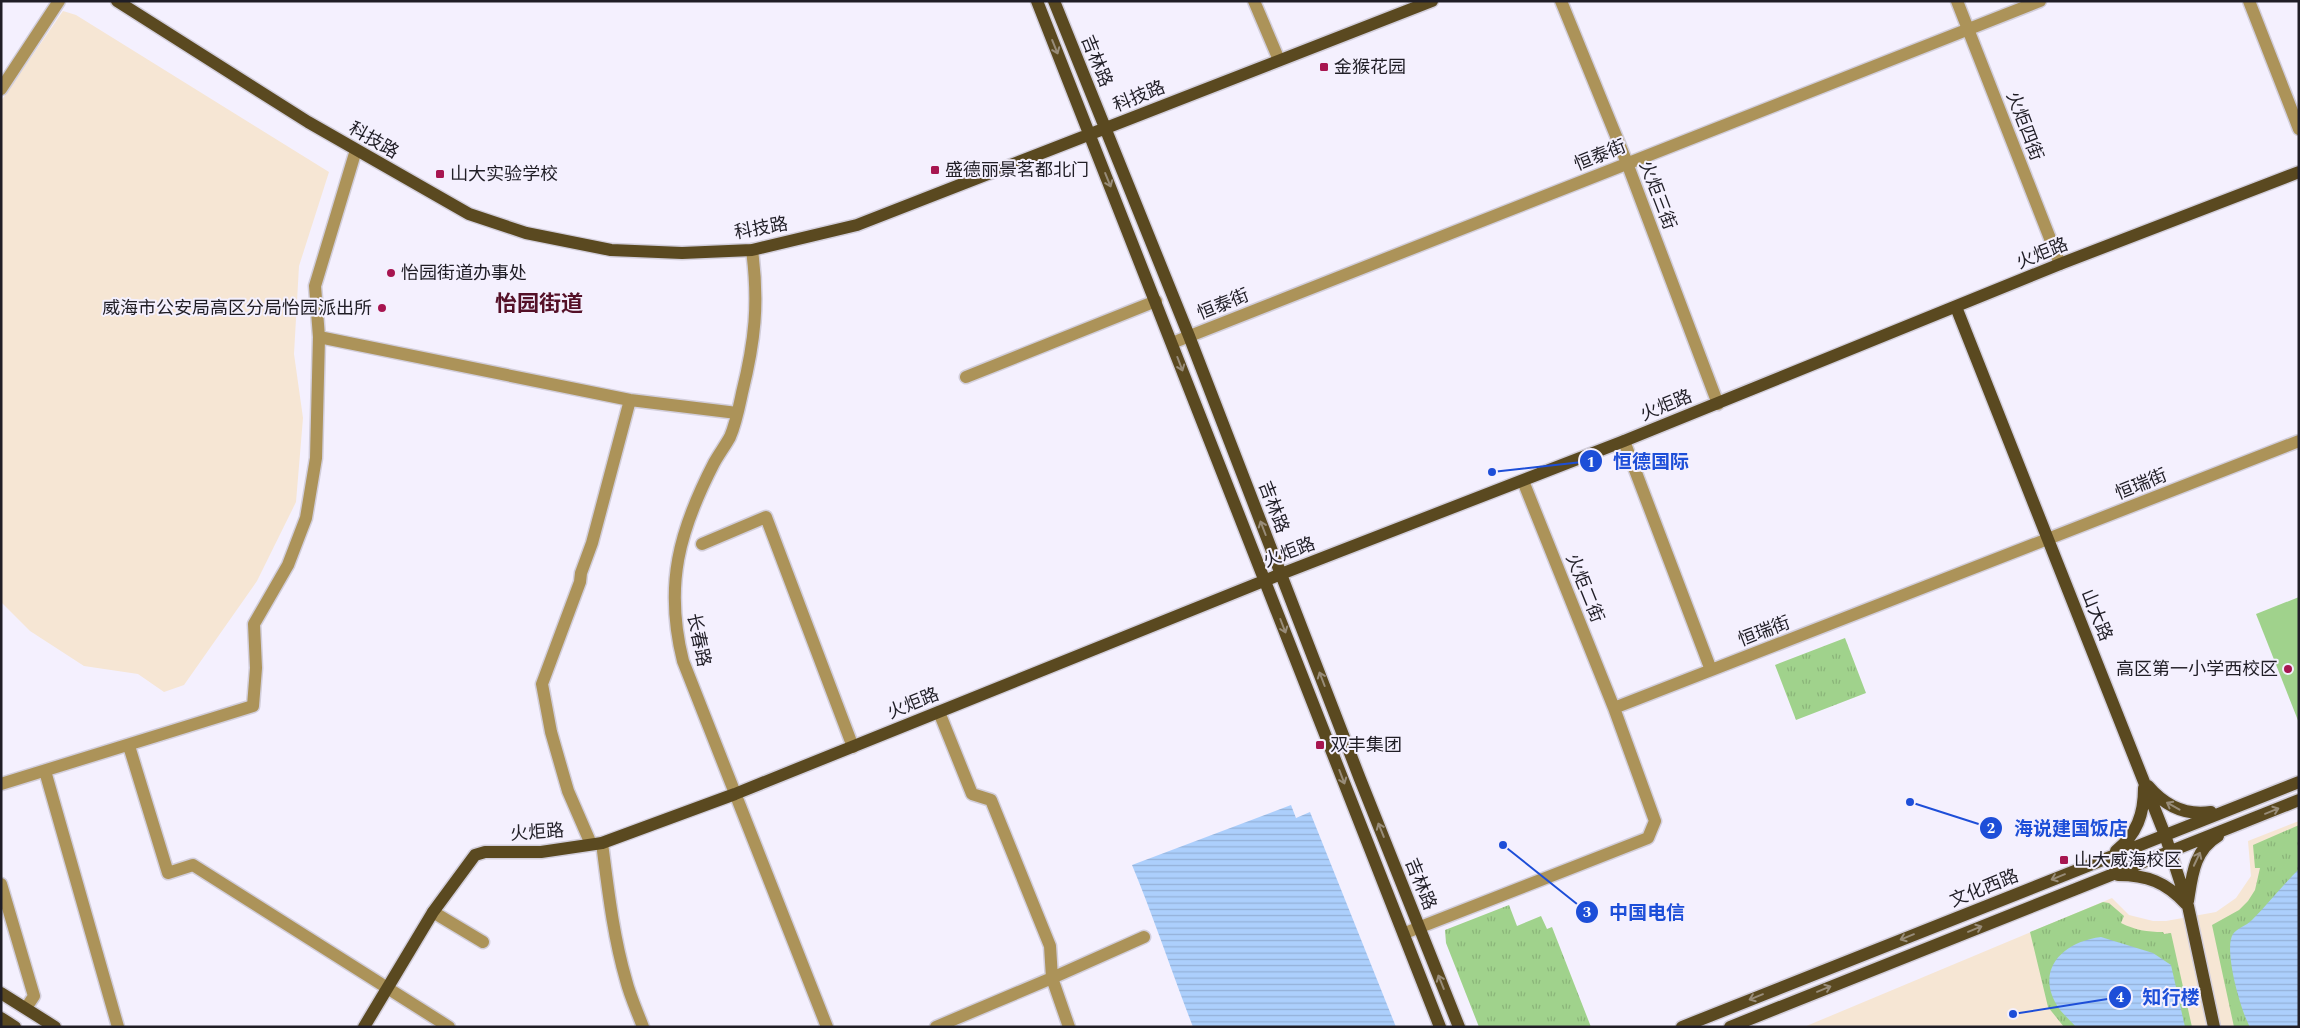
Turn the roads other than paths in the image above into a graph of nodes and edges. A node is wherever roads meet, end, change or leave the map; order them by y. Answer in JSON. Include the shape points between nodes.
{"nodes":[{"id":1,"x":60,"y":1,"type":"edge"},
{"id":2,"x":117,"y":1,"type":"edge"},
{"id":3,"x":1037,"y":1,"type":"edge"},
{"id":4,"x":1054,"y":1,"type":"edge"},
{"id":5,"x":1254,"y":1,"type":"edge"},
{"id":6,"x":1432,"y":1,"type":"edge"},
{"id":7,"x":1561,"y":1,"type":"edge"},
{"id":8,"x":1957,"y":1,"type":"edge"},
{"id":9,"x":2040,"y":1,"type":"edge"},
{"id":10,"x":2249,"y":1,"type":"edge"},
{"id":11,"x":1968,"y":30,"type":"junction"},
{"id":12,"x":1279,"y":60,"type":"junction"},
{"id":13,"x":1,"y":89,"type":"edge"},
{"id":14,"x":1105,"y":128,"type":"junction"},
{"id":15,"x":2299,"y":129,"type":"edge"},
{"id":16,"x":1090,"y":135,"type":"junction"},
{"id":17,"x":356,"y":150,"type":"junction"},
{"id":18,"x":1627,"y":163,"type":"junction"},
{"id":19,"x":2299,"y":172,"type":"edge"},
{"id":20,"x":752,"y":250,"type":"junction"},
{"id":21,"x":2060,"y":264,"type":"junction"},
{"id":22,"x":1156,"y":301,"type":"junction"},
{"id":23,"x":1956,"y":307,"type":"junction"},
{"id":24,"x":1190,"y":336,"type":"junction"},
{"id":25,"x":319,"y":337,"type":"junction"},
{"id":26,"x":1172,"y":343,"type":"junction"},
{"id":27,"x":966,"y":377,"type":"dead end"},
{"id":28,"x":630,"y":400,"type":"junction"},
{"id":29,"x":1718,"y":404,"type":"junction"},
{"id":30,"x":737,"y":413,"type":"junction"},
{"id":31,"x":1624,"y":441,"type":"junction"},
{"id":32,"x":2299,"y":441,"type":"edge"},
{"id":33,"x":1523,"y":481,"type":"junction"},
{"id":34,"x":2048,"y":540,"type":"junction"},
{"id":35,"x":702,"y":544,"type":"dead end"},
{"id":36,"x":1281,"y":574,"type":"junction"},
{"id":37,"x":1265,"y":580,"type":"junction"},
{"id":38,"x":1711,"y":670,"type":"junction"},
{"id":39,"x":1614,"y":708,"type":"junction"},
{"id":40,"x":939,"y":712,"type":"junction"},
{"id":41,"x":129,"y":746,"type":"junction"},
{"id":42,"x":853,"y":747,"type":"junction"},
{"id":43,"x":45,"y":771,"type":"junction"},
{"id":44,"x":2143,"y":780,"type":"junction"},
{"id":45,"x":2299,"y":782,"type":"edge"},
{"id":46,"x":1,"y":784,"type":"edge"},
{"id":47,"x":735,"y":794,"type":"junction"},
{"id":48,"x":2299,"y":800,"type":"edge"},
{"id":49,"x":2236,"y":806,"type":"junction"},
{"id":50,"x":2240,"y":824,"type":"junction"},
{"id":51,"x":2165,"y":835,"type":"junction"},
{"id":52,"x":596,"y":843,"type":"junction"},
{"id":53,"x":2171,"y":851,"type":"junction"},
{"id":54,"x":2101,"y":860,"type":"junction"},
{"id":55,"x":2110,"y":875,"type":"junction"},
{"id":56,"x":1,"y":884,"type":"edge"},
{"id":57,"x":2188,"y":906,"type":"junction"},
{"id":58,"x":433,"y":912,"type":"junction"},
{"id":59,"x":1419,"y":928,"type":"junction"},
{"id":60,"x":1405,"y":934,"type":"junction"},
{"id":61,"x":1144,"y":937,"type":"dead end"},
{"id":62,"x":483,"y":942,"type":"dead end"},
{"id":63,"x":1052,"y":978,"type":"junction"},
{"id":64,"x":386,"y":987,"type":"junction"},
{"id":65,"x":1,"y":993,"type":"edge"},
{"id":66,"x":26,"y":1008,"type":"junction"},
{"id":67,"x":1,"y":1018,"type":"edge"},
{"id":68,"x":15,"y":1027,"type":"edge"},
{"id":69,"x":55,"y":1027,"type":"edge"},
{"id":70,"x":118,"y":1027,"type":"edge"},
{"id":71,"x":364,"y":1027,"type":"edge"},
{"id":72,"x":449,"y":1027,"type":"edge"},
{"id":73,"x":643,"y":1027,"type":"edge"},
{"id":74,"x":827,"y":1027,"type":"edge"},
{"id":75,"x":936,"y":1027,"type":"edge"},
{"id":76,"x":1070,"y":1027,"type":"edge"},
{"id":77,"x":1440,"y":1027,"type":"edge"},
{"id":78,"x":1459,"y":1027,"type":"edge"},
{"id":79,"x":1682,"y":1027,"type":"edge"},
{"id":80,"x":1730,"y":1027,"type":"edge"},
{"id":81,"x":2214,"y":1027,"type":"edge"}],
"edges":[{"from":1,"to":13,"type":"street"},
{"from":2,"to":17,"type":"main road","name":"科技路"},
{"from":3,"to":16,"type":"main road","name":"吉林路","one_way":true},
{"from":4,"to":14,"type":"main road","name":"吉林路"},
{"from":5,"to":12,"type":"street"},
{"from":6,"to":12,"type":"main road","name":"科技路"},
{"from":7,"to":18,"type":"street","name":"火炬三街"},
{"from":8,"to":11,"type":"street","name":"火炬四街"},
{"from":9,"to":11,"type":"street","name":"恒泰街"},
{"from":10,"to":15,"type":"street"},
{"from":11,"to":18,"type":"street","name":"恒泰街"},
{"from":11,"to":21,"type":"street","name":"火炬四街"},
{"from":12,"to":14,"type":"main road","name":"科技路"},
{"from":14,"to":16,"type":"main road","name":"科技路"},
{"from":14,"to":24,"type":"main road","name":"吉林路"},
{"from":16,"to":20,"type":"main road","name":"科技路","via":[[857,225]]},
{"from":16,"to":22,"type":"main road","name":"吉林路","one_way":true},
{"from":17,"to":20,"type":"main road","name":"科技路","via":[[469,214],[526,233],[611,250],[682,253]]},
{"from":17,"to":25,"type":"street","via":[[315,286]]},
{"from":18,"to":24,"type":"street","name":"恒泰街"},
{"from":18,"to":29,"type":"street","name":"火炬三街"},
{"from":19,"to":21,"type":"main road","name":"火炬路"},
{"from":20,"to":30,"type":"street","name":"长春路","via":[[757,285],[756,321]]},
{"from":21,"to":23,"type":"main road","name":"火炬路"},
{"from":22,"to":26,"type":"main road","name":"吉林路"},
{"from":22,"to":27,"type":"street"},
{"from":23,"to":29,"type":"main road","name":"火炬路"},
{"from":23,"to":34,"type":"main road","name":"山大路"},
{"from":24,"to":26,"type":"street","name":"恒泰街"},
{"from":36,"to":24,"type":"main road","name":"吉林路","one_way":true},
{"from":25,"to":28,"type":"street"},
{"from":25,"to":41,"type":"street","via":[[316,458],[306,518],[288,565],[254,624],[256,668],[253,706]]},
{"from":26,"to":37,"type":"main road","name":"吉林路","one_way":true},
{"from":28,"to":30,"type":"street"},
{"from":28,"to":52,"type":"street","via":[[580,582],[542,684],[551,732],[568,791]]},
{"from":29,"to":31,"type":"main road","name":"火炬路"},
{"from":30,"to":47,"type":"street","name":"长春路","via":[[730,437],[714,462],[684,532],[674,599],[675,630],[683,661]]},
{"from":31,"to":33,"type":"main road","name":"火炬路"},
{"from":31,"to":38,"type":"street"},
{"from":32,"to":34,"type":"street","name":"恒瑞街"},
{"from":33,"to":36,"type":"main road","name":"火炬路"},
{"from":33,"to":39,"type":"street","name":"火炬二街"},
{"from":34,"to":38,"type":"street","name":"恒瑞街"},
{"from":34,"to":44,"type":"main road","name":"山大路"},
{"from":35,"to":42,"type":"street","via":[[766,517]]},
{"from":36,"to":37,"type":"main road","name":"火炬路"},
{"from":59,"to":36,"type":"main road","name":"吉林路","one_way":true},
{"from":37,"to":40,"type":"main road","name":"火炬路"},
{"from":37,"to":60,"type":"main road","name":"吉林路","one_way":true},
{"from":38,"to":39,"type":"street","name":"恒瑞街"},
{"from":39,"to":59,"type":"street","via":[[1655,822],[1648,838]]},
{"from":40,"to":42,"type":"main road","name":"火炬路"},
{"from":40,"to":63,"type":"street","via":[[972,794],[991,800],[1050,946]]},
{"from":41,"to":43,"type":"street"},
{"from":41,"to":64,"type":"street","via":[[168,873],[193,865]]},
{"from":42,"to":47,"type":"main road","name":"火炬路"},
{"from":43,"to":46,"type":"street"},
{"from":43,"to":70,"type":"street"},
{"from":49,"to":44,"type":"main road","one_way":true,"via":[[2210,813],[2186,812],[2162,800]]},
{"from":44,"to":51,"type":"main road","name":"山大路"},
{"from":44,"to":54,"type":"main road","via":[[2140,819],[2132,835]]},
{"from":45,"to":49,"type":"main road","name":"文化西路"},
{"from":47,"to":52,"type":"main road","name":"火炬路"},
{"from":47,"to":74,"type":"street","name":"长春路"},
{"from":50,"to":48,"type":"main road","name":"文化西路","one_way":true},
{"from":49,"to":51,"type":"main road","name":"文化西路"},
{"from":50,"to":53,"type":"main road","name":"文化西路"},
{"from":57,"to":50,"type":"main road","one_way":true,"via":[[2194,867],[2202,849]]},
{"from":51,"to":53,"type":"main road","name":"山大路"},
{"from":51,"to":54,"type":"main road","name":"文化西路"},
{"from":52,"to":58,"type":"main road","name":"火炬路","via":[[541,852],[485,852],[475,856]]},
{"from":52,"to":73,"type":"street","via":[[626,982]]},
{"from":53,"to":55,"type":"main road","name":"文化西路"},
{"from":53,"to":57,"type":"main road","name":"山大路"},
{"from":54,"to":79,"type":"main road","name":"文化西路","one_way":true},
{"from":55,"to":57,"type":"main road","via":[[2148,877],[2165,884]]},
{"from":80,"to":55,"type":"main road","name":"文化西路","one_way":true},
{"from":56,"to":66,"type":"street","via":[[34,996]]},
{"from":57,"to":81,"type":"main road","name":"山大路"},
{"from":58,"to":62,"type":"street"},
{"from":58,"to":64,"type":"main road","name":"火炬路"},
{"from":59,"to":60,"type":"street"},
{"from":78,"to":59,"type":"main road","name":"吉林路","one_way":true},
{"from":60,"to":77,"type":"main road","name":"吉林路"},
{"from":61,"to":63,"type":"street"},
{"from":63,"to":75,"type":"street"},
{"from":63,"to":76,"type":"street"},
{"from":64,"to":71,"type":"main road","name":"火炬路"},
{"from":64,"to":72,"type":"street"},
{"from":65,"to":66,"type":"main road"},
{"from":66,"to":69,"type":"main road"},
{"from":67,"to":68,"type":"main road"}]}
